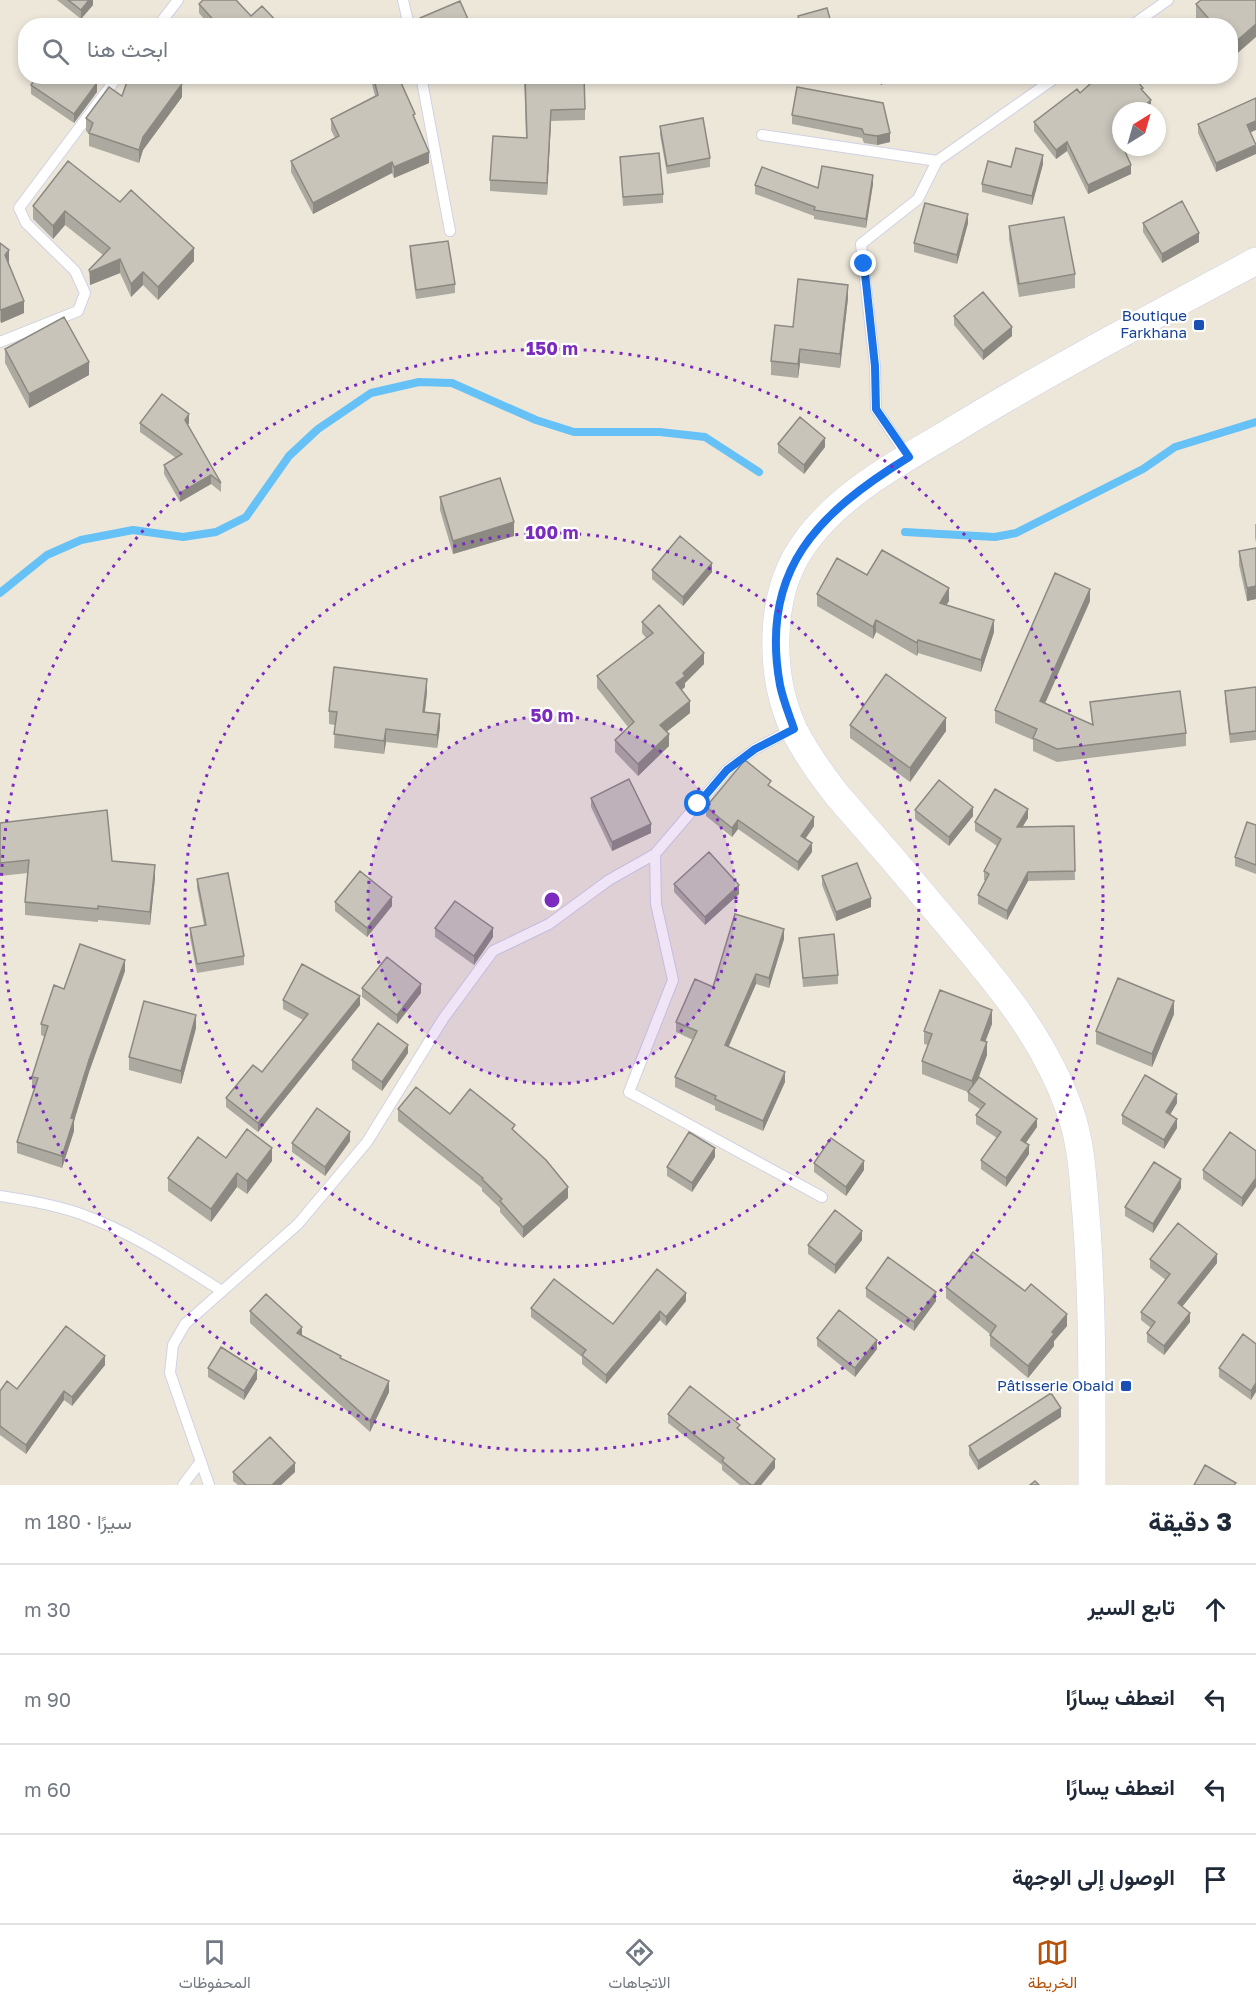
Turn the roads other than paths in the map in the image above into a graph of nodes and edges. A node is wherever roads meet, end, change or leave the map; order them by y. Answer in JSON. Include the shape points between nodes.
{"nodes":[{"id":1,"x":178,"y":0,"type":"edge"},
{"id":2,"x":403,"y":0,"type":"edge"},
{"id":3,"x":1168,"y":0,"type":"edge"},
{"id":4,"x":164,"y":18,"type":"edge"},
{"id":5,"x":407,"y":18,"type":"edge"},
{"id":6,"x":1142,"y":18,"type":"edge"},
{"id":7,"x":112,"y":84,"type":"edge"},
{"id":8,"x":422,"y":84,"type":"edge"},
{"id":9,"x":1047,"y":84,"type":"edge"},
{"id":10,"x":762,"y":135,"type":"dead end"},
{"id":11,"x":938,"y":161,"type":"junction"},
{"id":12,"x":450,"y":231,"type":"dead end"},
{"id":13,"x":1256,"y":261,"type":"edge"},
{"id":14,"x":0,"y":342,"type":"edge"},
{"id":15,"x":909,"y":457,"type":"junction"},
{"id":16,"x":794,"y":729,"type":"junction"},
{"id":17,"x":655,"y":854,"type":"junction"},
{"id":18,"x":0,"y":1196,"type":"edge"},
{"id":19,"x":822,"y":1197,"type":"dead end"},
{"id":20,"x":222,"y":1291,"type":"junction"},
{"id":21,"x":201,"y":1461,"type":"junction"},
{"id":22,"x":183,"y":1485,"type":"edge"},
{"id":23,"x":209,"y":1485,"type":"edge"},
{"id":24,"x":1092,"y":1485,"type":"edge"}],
"edges":[{"from":1,"to":4,"type":"lane"},
{"from":2,"to":5,"type":"lane"},
{"from":3,"to":6,"type":"lane"},
{"from":7,"to":14,"type":"lane","via":[[19,208],[26,223],[75,271],[86,293],[78,312]]},
{"from":8,"to":12,"type":"lane"},
{"from":9,"to":11,"type":"lane"},
{"from":10,"to":11,"type":"lane"},
{"from":11,"to":15,"type":"lane","via":[[918,199],[861,244],[876,409]]},
{"from":13,"to":15,"type":"street","via":[[1031,383]]},
{"from":15,"to":16,"type":"street","via":[[831,512],[801,548],[781,591],[775,638],[780,686]]},
{"from":16,"to":17,"type":"lane","via":[[755,749],[727,770]]},
{"from":16,"to":24,"type":"street","via":[[825,780],[1007,995],[1032,1031],[1072,1115],[1081,1153],[1089,1246]]},
{"from":17,"to":19,"type":"lane","via":[[656,904],[673,980],[629,1092]]},
{"from":17,"to":20,"type":"lane","via":[[609,880],[549,924],[493,951],[443,1019],[367,1142],[298,1224]]},
{"from":18,"to":20,"type":"lane","via":[[81,1214],[140,1241]]},
{"from":20,"to":21,"type":"lane","via":[[185,1324],[173,1345],[170,1373]]},
{"from":21,"to":22,"type":"lane"},
{"from":21,"to":23,"type":"lane"}]}
